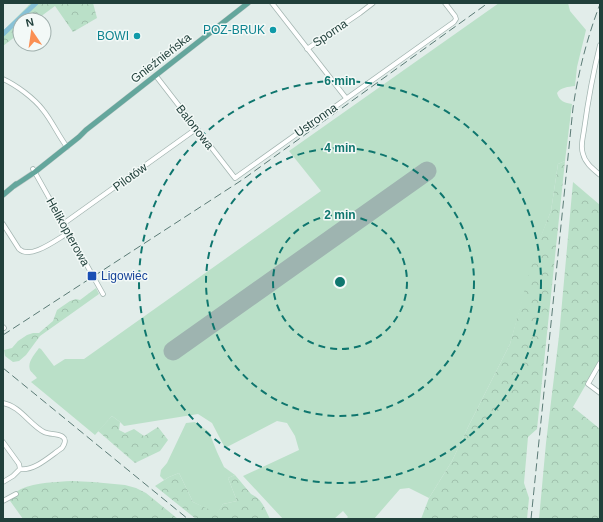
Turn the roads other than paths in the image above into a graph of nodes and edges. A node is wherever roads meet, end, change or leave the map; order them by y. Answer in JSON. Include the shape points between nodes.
{"nodes":[{"id":1,"x":248,"y":3,"type":"edge"},
{"id":2,"x":272,"y":3,"type":"edge"},
{"id":3,"x":373,"y":3,"type":"edge"},
{"id":4,"x":445,"y":3,"type":"edge"},
{"id":5,"x":600,"y":45,"type":"edge"},
{"id":6,"x":307,"y":48,"type":"junction"},
{"id":7,"x":598,"y":64,"type":"edge"},
{"id":8,"x":156,"y":76,"type":"junction"},
{"id":9,"x":3,"y":79,"type":"edge"},
{"id":10,"x":346,"y":98,"type":"junction"},
{"id":11,"x":196,"y":129,"type":"junction"},
{"id":12,"x":66,"y":146,"type":"junction"},
{"id":13,"x":34,"y":171,"type":"junction"},
{"id":14,"x":600,"y":175,"type":"edge"},
{"id":15,"x":235,"y":178,"type":"joint"},
{"id":16,"x":3,"y":195,"type":"edge"},
{"id":17,"x":3,"y":224,"type":"edge"},
{"id":18,"x":63,"y":224,"type":"junction"},
{"id":19,"x":68,"y":233,"type":"junction"},
{"id":20,"x":103,"y":294,"type":"dead end"},
{"id":21,"x":600,"y":363,"type":"edge"},
{"id":22,"x":600,"y":393,"type":"edge"},
{"id":23,"x":3,"y":403,"type":"edge"},
{"id":24,"x":3,"y":442,"type":"edge"},
{"id":25,"x":20,"y":470,"type":"junction"},
{"id":26,"x":3,"y":482,"type":"edge"},
{"id":27,"x":16,"y":494,"type":"dead end"},
{"id":28,"x":3,"y":501,"type":"edge"}],
"edges":[{"from":1,"to":8,"type":"main road","name":"Gnieźnieńska"},
{"from":2,"to":6,"type":"street"},
{"from":3,"to":6,"type":"street","name":"Sporna"},
{"from":4,"to":10,"type":"street","name":"Ustronna","via":[[455,16],[454,22]]},
{"from":5,"to":7,"type":"street"},
{"from":6,"to":10,"type":"street"},
{"from":7,"to":14,"type":"street","via":[[587,106],[582,148],[586,161]]},
{"from":8,"to":11,"type":"street","name":"Balonowa"},
{"from":8,"to":12,"type":"main road","name":"Gnieźnieńska"},
{"from":9,"to":12,"type":"street","via":[[21,90],[43,110]]},
{"from":10,"to":15,"type":"street","name":"Ustronna"},
{"from":11,"to":15,"type":"street","name":"Balonowa"},
{"from":11,"to":18,"type":"street","name":"Pilotów"},
{"from":12,"to":13,"type":"main road","name":"Gnieźnieńska"},
{"from":13,"to":16,"type":"main road","name":"Gnieźnieńska"},
{"from":13,"to":18,"type":"street","name":"Helikopterowa"},
{"from":17,"to":19,"type":"street","via":[[19,249],[27,253],[38,250]]},
{"from":18,"to":19,"type":"street","name":"Helikopterowa"},
{"from":19,"to":20,"type":"street","name":"Helikopterowa"},
{"from":21,"to":22,"type":"street","via":[[588,384]]},
{"from":23,"to":25,"type":"street","via":[[24,415],[46,434],[60,435],[65,439],[62,448],[38,465]]},
{"from":24,"to":25,"type":"street"},
{"from":25,"to":26,"type":"street"},
{"from":27,"to":28,"type":"street"}]}
